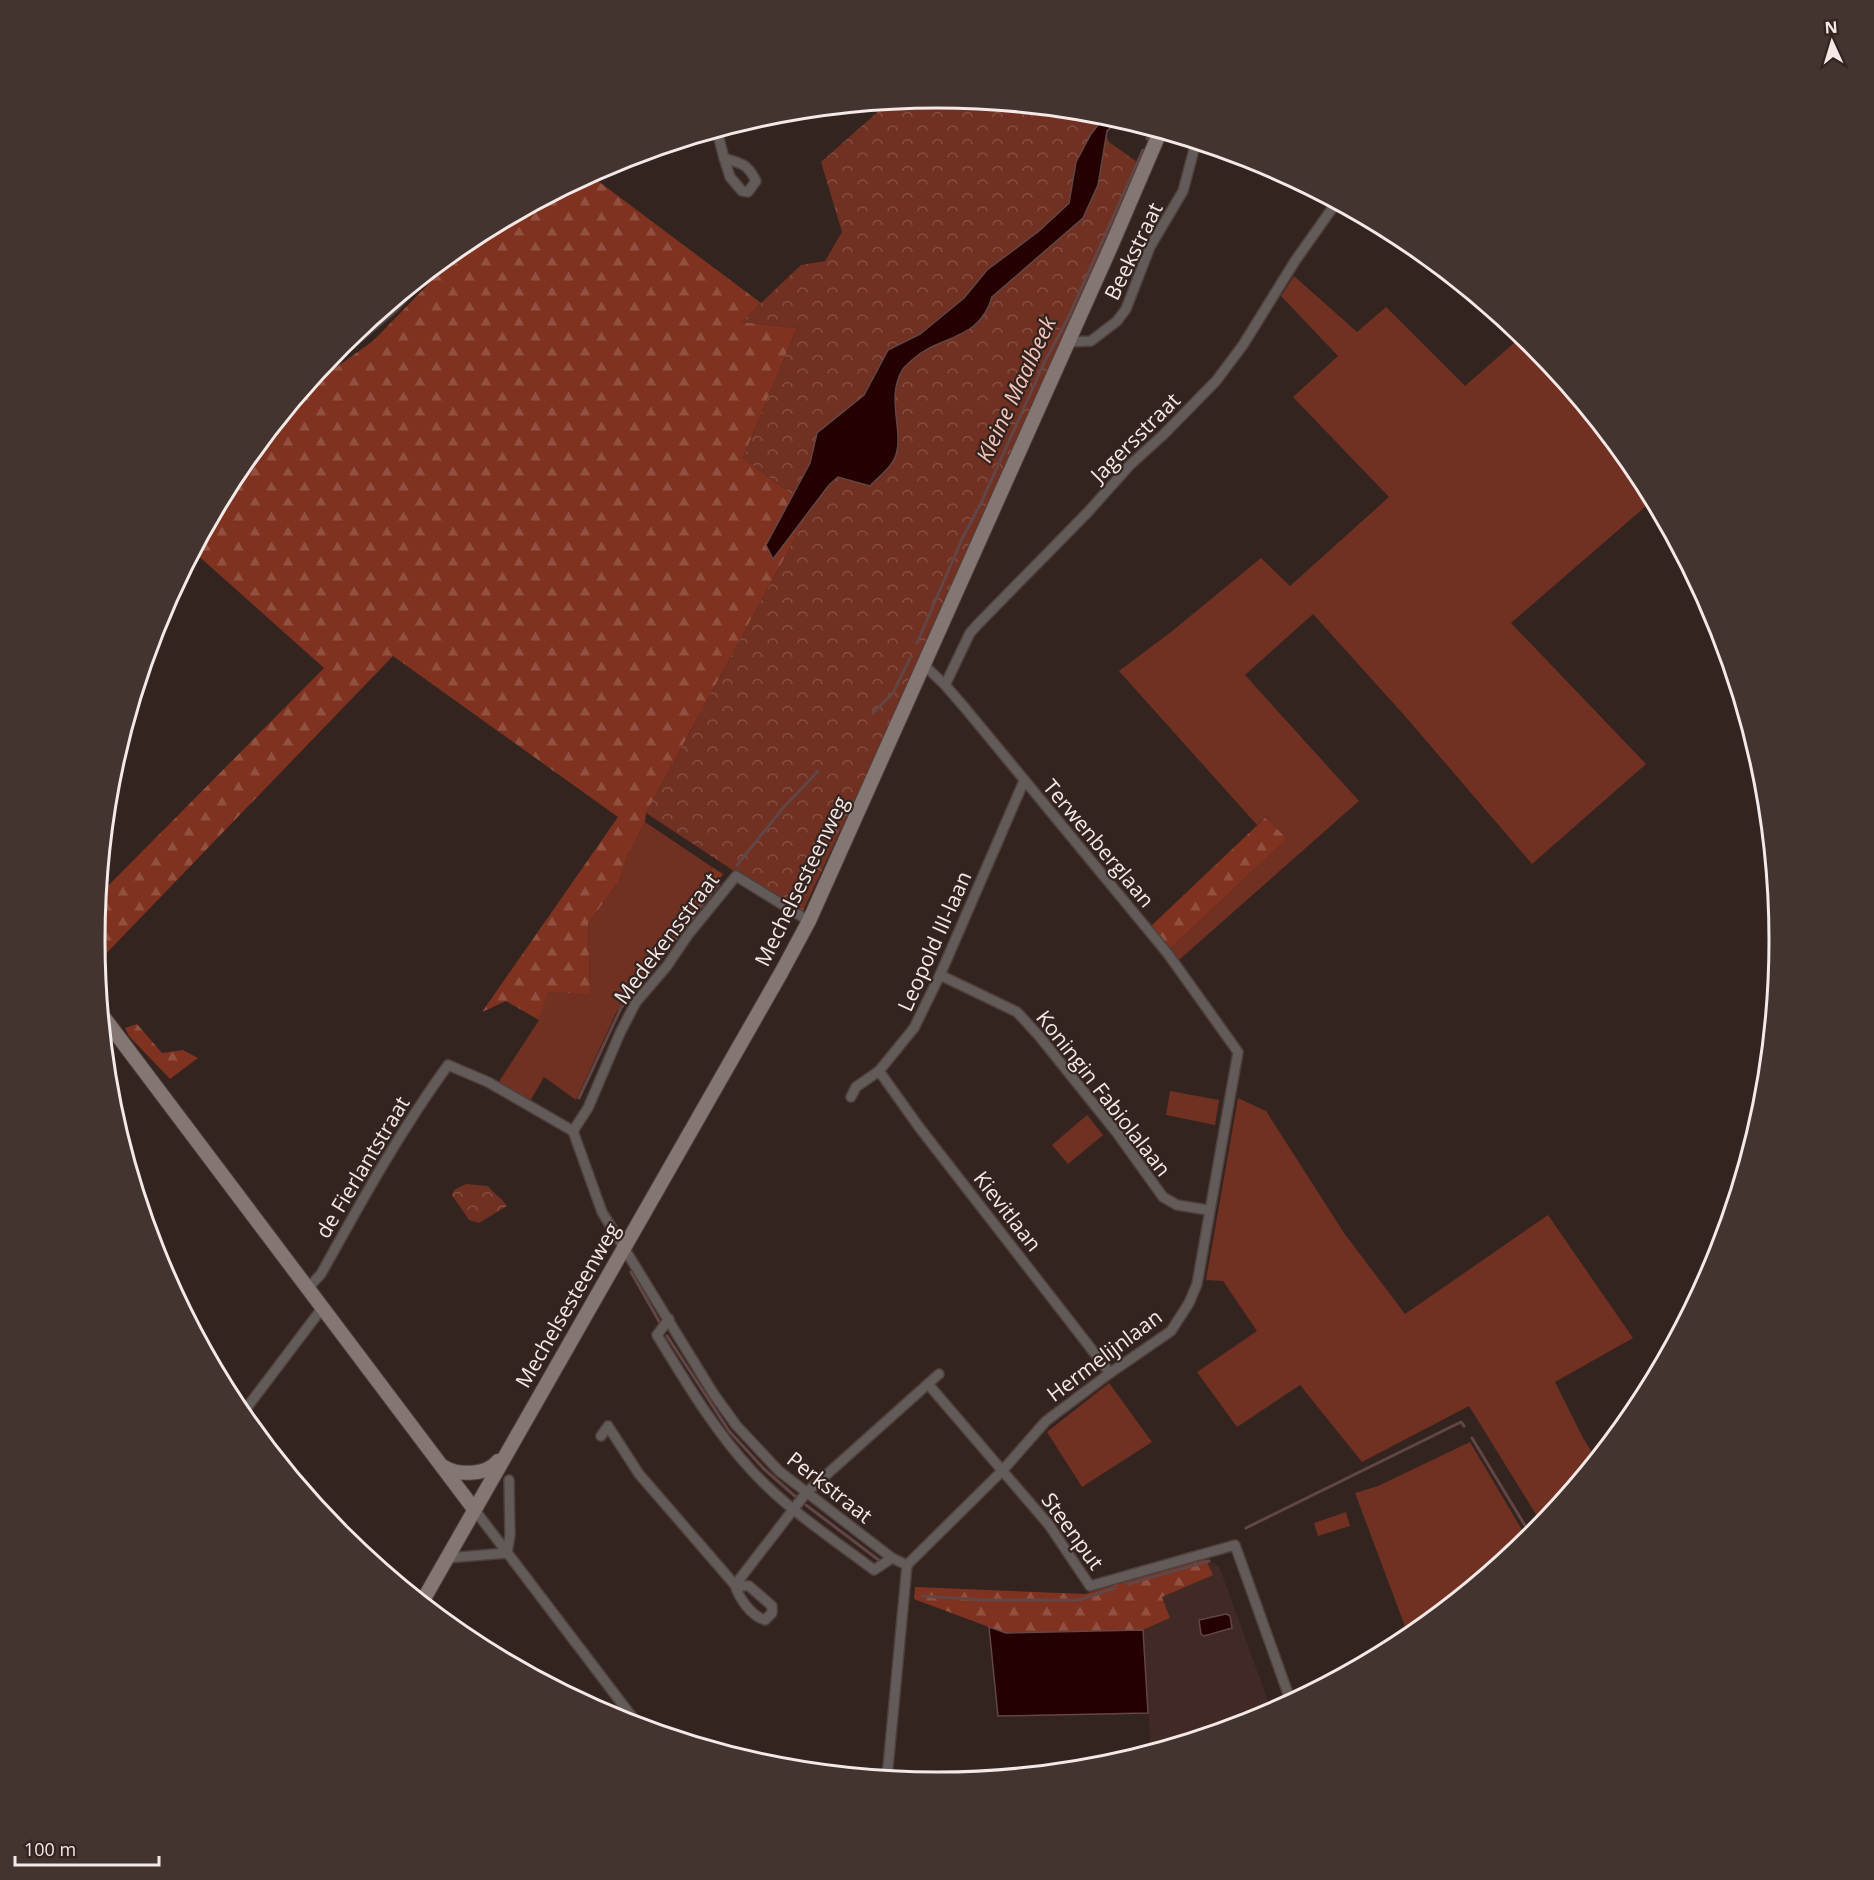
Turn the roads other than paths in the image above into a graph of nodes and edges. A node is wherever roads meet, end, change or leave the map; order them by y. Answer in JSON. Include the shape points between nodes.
{"nodes":[{"id":1,"x":719,"y":137,"type":"edge"},
{"id":2,"x":1158,"y":138,"type":"edge"},
{"id":3,"x":1165,"y":140,"type":"edge"},
{"id":4,"x":1194,"y":149,"type":"edge"},
{"id":5,"x":724,"y":158,"type":"dead end"},
{"id":6,"x":1332,"y":208,"type":"edge"},
{"id":7,"x":1112,"y":244,"type":"junction"},
{"id":8,"x":1068,"y":342,"type":"junction"},
{"id":9,"x":924,"y":665,"type":"junction"},
{"id":10,"x":945,"y":684,"type":"junction"},
{"id":11,"x":1024,"y":781,"type":"junction"},
{"id":12,"x":809,"y":921,"type":"junction"},
{"id":13,"x":940,"y":975,"type":"junction"},
{"id":14,"x":110,"y":1025,"type":"edge"},
{"id":15,"x":1238,"y":1052,"type":"joint"},
{"id":16,"x":879,"y":1071,"type":"junction"},
{"id":17,"x":851,"y":1097,"type":"dead end"},
{"id":18,"x":573,"y":1131,"type":"junction"},
{"id":19,"x":1208,"y":1210,"type":"junction"},
{"id":20,"x":624,"y":1247,"type":"junction"},
{"id":21,"x":308,"y":1287,"type":"junction"},
{"id":22,"x":323,"y":1307,"type":"junction"},
{"id":23,"x":669,"y":1319,"type":"junction"},
{"id":24,"x":1110,"y":1373,"type":"junction"},
{"id":25,"x":939,"y":1374,"type":"dead end"},
{"id":26,"x":928,"y":1384,"type":"junction"},
{"id":27,"x":248,"y":1406,"type":"edge"},
{"id":28,"x":601,"y":1436,"type":"dead end"},
{"id":29,"x":507,"y":1450,"type":"junction"},
{"id":30,"x":443,"y":1466,"type":"junction"},
{"id":31,"x":1003,"y":1470,"type":"junction"},
{"id":32,"x":509,"y":1480,"type":"dead end"},
{"id":33,"x":806,"y":1493,"type":"junction"},
{"id":34,"x":793,"y":1508,"type":"junction"},
{"id":35,"x":474,"y":1509,"type":"junction"},
{"id":36,"x":507,"y":1553,"type":"junction"},
{"id":37,"x":447,"y":1558,"type":"junction"},
{"id":38,"x":892,"y":1558,"type":"junction"},
{"id":39,"x":907,"y":1565,"type":"junction"},
{"id":40,"x":426,"y":1596,"type":"edge"},
{"id":41,"x":1288,"y":1694,"type":"edge"},
{"id":42,"x":629,"y":1713,"type":"edge"},
{"id":43,"x":888,"y":1770,"type":"edge"}],
"edges":[{"from":1,"to":5,"type":"street"},
{"from":2,"to":7,"type":"main road","name":"Mechelsesteenweg"},
{"from":3,"to":7,"type":"main road","name":"Mechelsesteenweg"},
{"from":4,"to":8,"type":"street","name":"Beekstraat","via":[[1183,191],[1150,247],[1129,305],[1117,321],[1091,341]]},
{"from":6,"to":10,"type":"street","name":"Jagersstraat","via":[[1216,381],[978,624]]},
{"from":7,"to":8,"type":"main road","name":"Mechelsesteenweg"},
{"from":8,"to":9,"type":"main road","name":"Mechelsesteenweg"},
{"from":9,"to":10,"type":"street","name":"Terwenberglaan"},
{"from":9,"to":12,"type":"main road","name":"Mechelsesteenweg"},
{"from":10,"to":11,"type":"street","name":"Terwenberglaan"},
{"from":11,"to":13,"type":"street","name":"Leopold III-laan"},
{"from":11,"to":15,"type":"street","name":"Terwenberglaan","via":[[1168,954]]},
{"from":12,"to":18,"type":"street","name":"Medekensstraat","via":[[736,876],[636,1002],[588,1108]]},
{"from":12,"to":20,"type":"main road","name":"Mechelsesteenweg"},
{"from":13,"to":16,"type":"street","name":"Leopold III-laan","via":[[914,1028]]},
{"from":13,"to":19,"type":"street","name":"Koningin Fabiolalaan","via":[[1017,1012],[1117,1133],[1163,1197],[1177,1205]]},
{"from":14,"to":21,"type":"main road"},
{"from":15,"to":19,"type":"street","name":"Hermelijnlaan"},
{"from":16,"to":17,"type":"street","name":"Leopold III-laan","via":[[856,1087]]},
{"from":16,"to":24,"type":"street","name":"Kievitlaan"},
{"from":18,"to":20,"type":"street","name":"Perkstraat","via":[[599,1206]]},
{"from":18,"to":21,"type":"street","name":"de Fierlantstraat","via":[[488,1082],[448,1065],[387,1156],[321,1274]]},
{"from":19,"to":24,"type":"street","name":"Hermelijnlaan","via":[[1197,1284],[1189,1303],[1172,1331]]},
{"from":20,"to":23,"type":"street","name":"Perkstraat"},
{"from":20,"to":29,"type":"main road","name":"Mechelsesteenweg"},
{"from":21,"to":22,"type":"main road"},
{"from":22,"to":27,"type":"street"},
{"from":22,"to":30,"type":"main road"},
{"from":23,"to":33,"type":"street","name":"Perkstraat","via":[[735,1425]]},
{"from":23,"to":34,"type":"street","via":[[657,1335],[693,1394],[726,1442]]},
{"from":24,"to":31,"type":"street","name":"Hermelijnlaan","via":[[1046,1421]]},
{"from":25,"to":26,"type":"street"},
{"from":26,"to":31,"type":"street","name":"Steenput"},
{"from":26,"to":33,"type":"street"},
{"from":28,"to":34,"type":"street","via":[[608,1426],[639,1474],[735,1585]]},
{"from":29,"to":30,"type":"main road","via":[[486,1470],[460,1473]]},
{"from":29,"to":35,"type":"main road","name":"Mechelsesteenweg"},
{"from":30,"to":35,"type":"main road"},
{"from":31,"to":39,"type":"street","name":"Hermelijnlaan"},
{"from":31,"to":41,"type":"street","name":"Steenput","via":[[1049,1525],[1090,1586],[1235,1545]]},
{"from":32,"to":36,"type":"street"},
{"from":33,"to":34,"type":"street"},
{"from":33,"to":38,"type":"street","name":"Perkstraat"},
{"from":34,"to":38,"type":"street","via":[[874,1570]]},
{"from":35,"to":36,"type":"street"},
{"from":35,"to":37,"type":"main road","name":"Mechelsesteenweg"},
{"from":36,"to":37,"type":"street"},
{"from":36,"to":42,"type":"street"},
{"from":37,"to":40,"type":"main road","name":"Mechelsesteenweg"},
{"from":38,"to":39,"type":"street","name":"Perkstraat"},
{"from":39,"to":43,"type":"street"}]}
